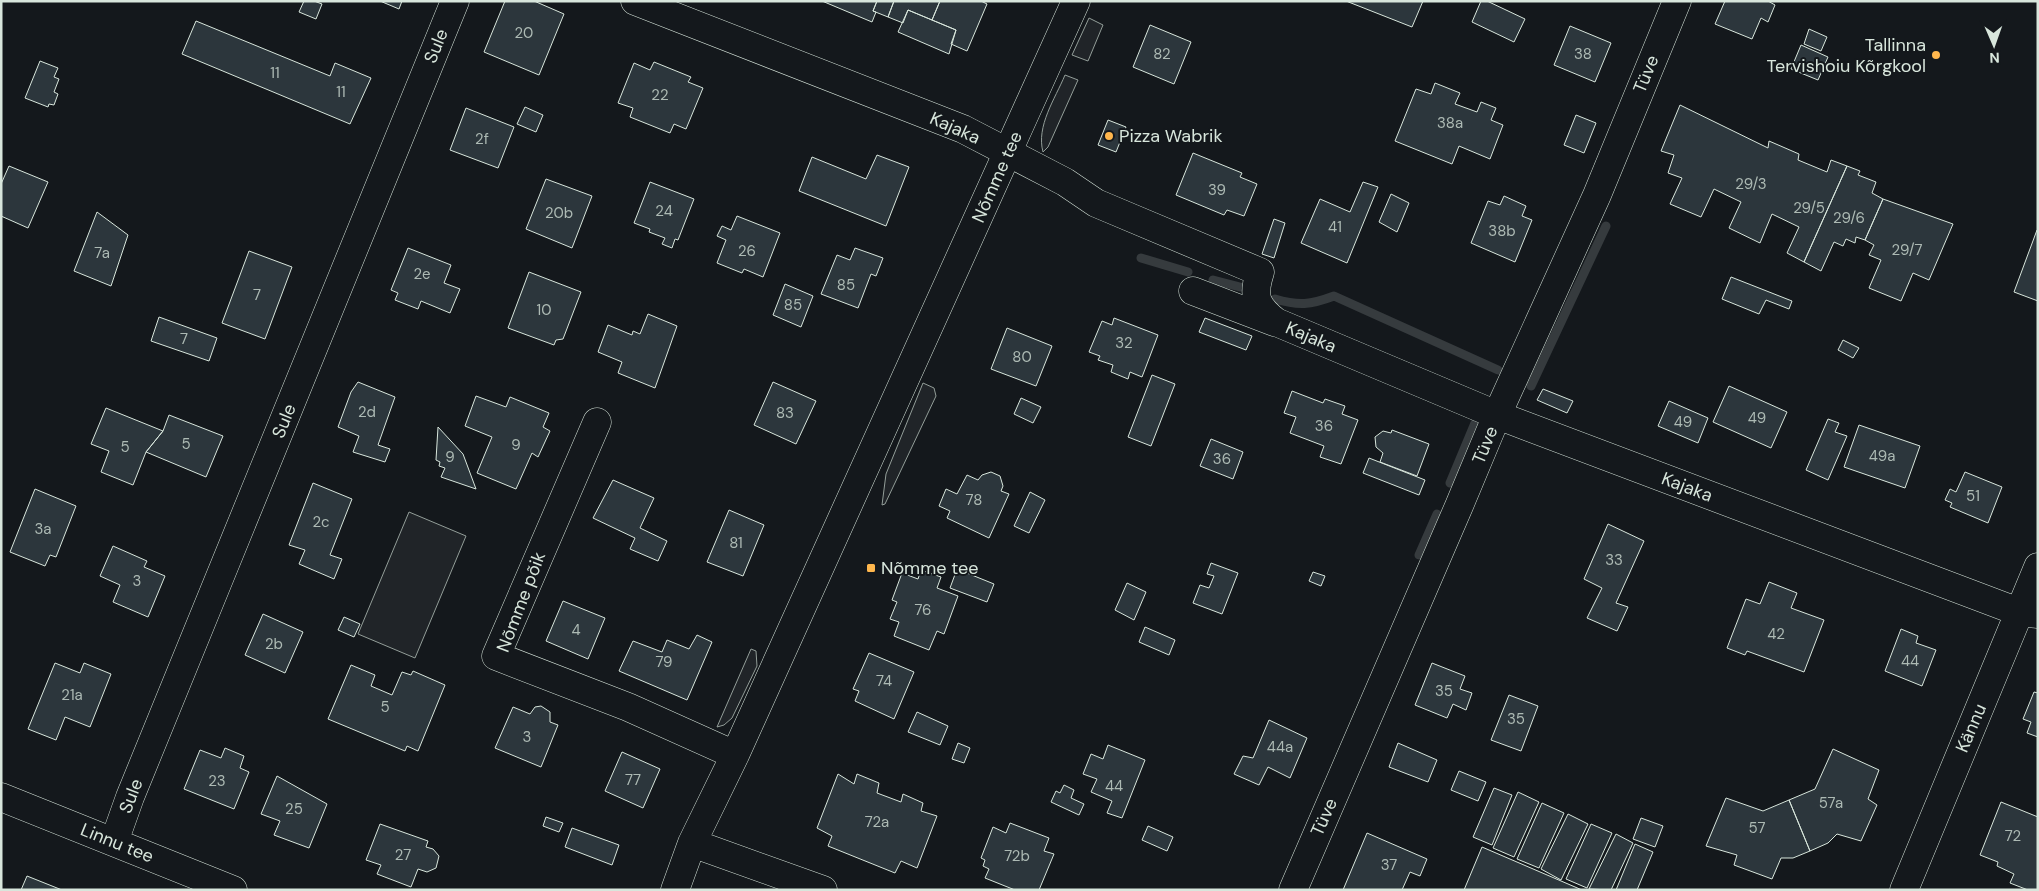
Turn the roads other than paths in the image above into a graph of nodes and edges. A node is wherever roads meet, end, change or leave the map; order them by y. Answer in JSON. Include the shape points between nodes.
{"nodes":[{"id":1,"x":455,"y":1,"type":"edge"},
{"id":2,"x":636,"y":1,"type":"edge"},
{"id":3,"x":1076,"y":1,"type":"edge"},
{"id":4,"x":1677,"y":1,"type":"edge"},
{"id":5,"x":1008,"y":153,"type":"junction"},
{"id":6,"x":1193,"y":291,"type":"dead end"},
{"id":7,"x":1276,"y":322,"type":"junction"},
{"id":8,"x":1497,"y":415,"type":"junction"},
{"id":9,"x":596,"y":422,"type":"dead end"},
{"id":10,"x":2038,"y":567,"type":"edge"},
{"id":11,"x":2028,"y":613,"type":"edge"},
{"id":12,"x":735,"y":755,"type":"junction"},
{"id":13,"x":1,"y":797,"type":"edge"},
{"id":14,"x":114,"y":842,"type":"junction"},
{"id":15,"x":692,"y":843,"type":"junction"},
{"id":16,"x":233,"y":890,"type":"edge"},
{"id":17,"x":675,"y":890,"type":"edge"},
{"id":18,"x":823,"y":890,"type":"edge"},
{"id":19,"x":1293,"y":890,"type":"edge"},
{"id":20,"x":1904,"y":890,"type":"edge"}],
"edges":[{"from":1,"to":14,"type":"street","name":"Sule"},
{"from":2,"to":5,"type":"street","name":"Kajaka","via":[[963,129]]},
{"from":3,"to":5,"type":"street","name":"Nõmme tee"},
{"from":4,"to":8,"type":"street","name":"Tüve","via":[[1597,195]]},
{"from":5,"to":7,"type":"street","name":"Kajaka","via":[[1065,182],[1096,203],[1260,272],[1256,299],[1263,311]]},
{"from":5,"to":12,"type":"street","name":"Nõmme tee"},
{"from":6,"to":7,"type":"street"},
{"from":7,"to":8,"type":"street","name":"Kajaka"},
{"from":8,"to":11,"type":"street","name":"Kajaka"},
{"from":8,"to":19,"type":"street","name":"Tüve"},
{"from":9,"to":12,"type":"street","name":"Nõmme põik","via":[[496,656],[628,707]]},
{"from":10,"to":11,"type":"street","name":"Kännu"},
{"from":11,"to":20,"type":"street","name":"Kännu"},
{"from":12,"to":15,"type":"street","name":"Nõmme tee"},
{"from":13,"to":14,"type":"street","name":"Linnu tee"},
{"from":14,"to":16,"type":"street","name":"Linnu tee"},
{"from":15,"to":17,"type":"street","name":"Nõmme tee"},
{"from":15,"to":18,"type":"street"}]}
